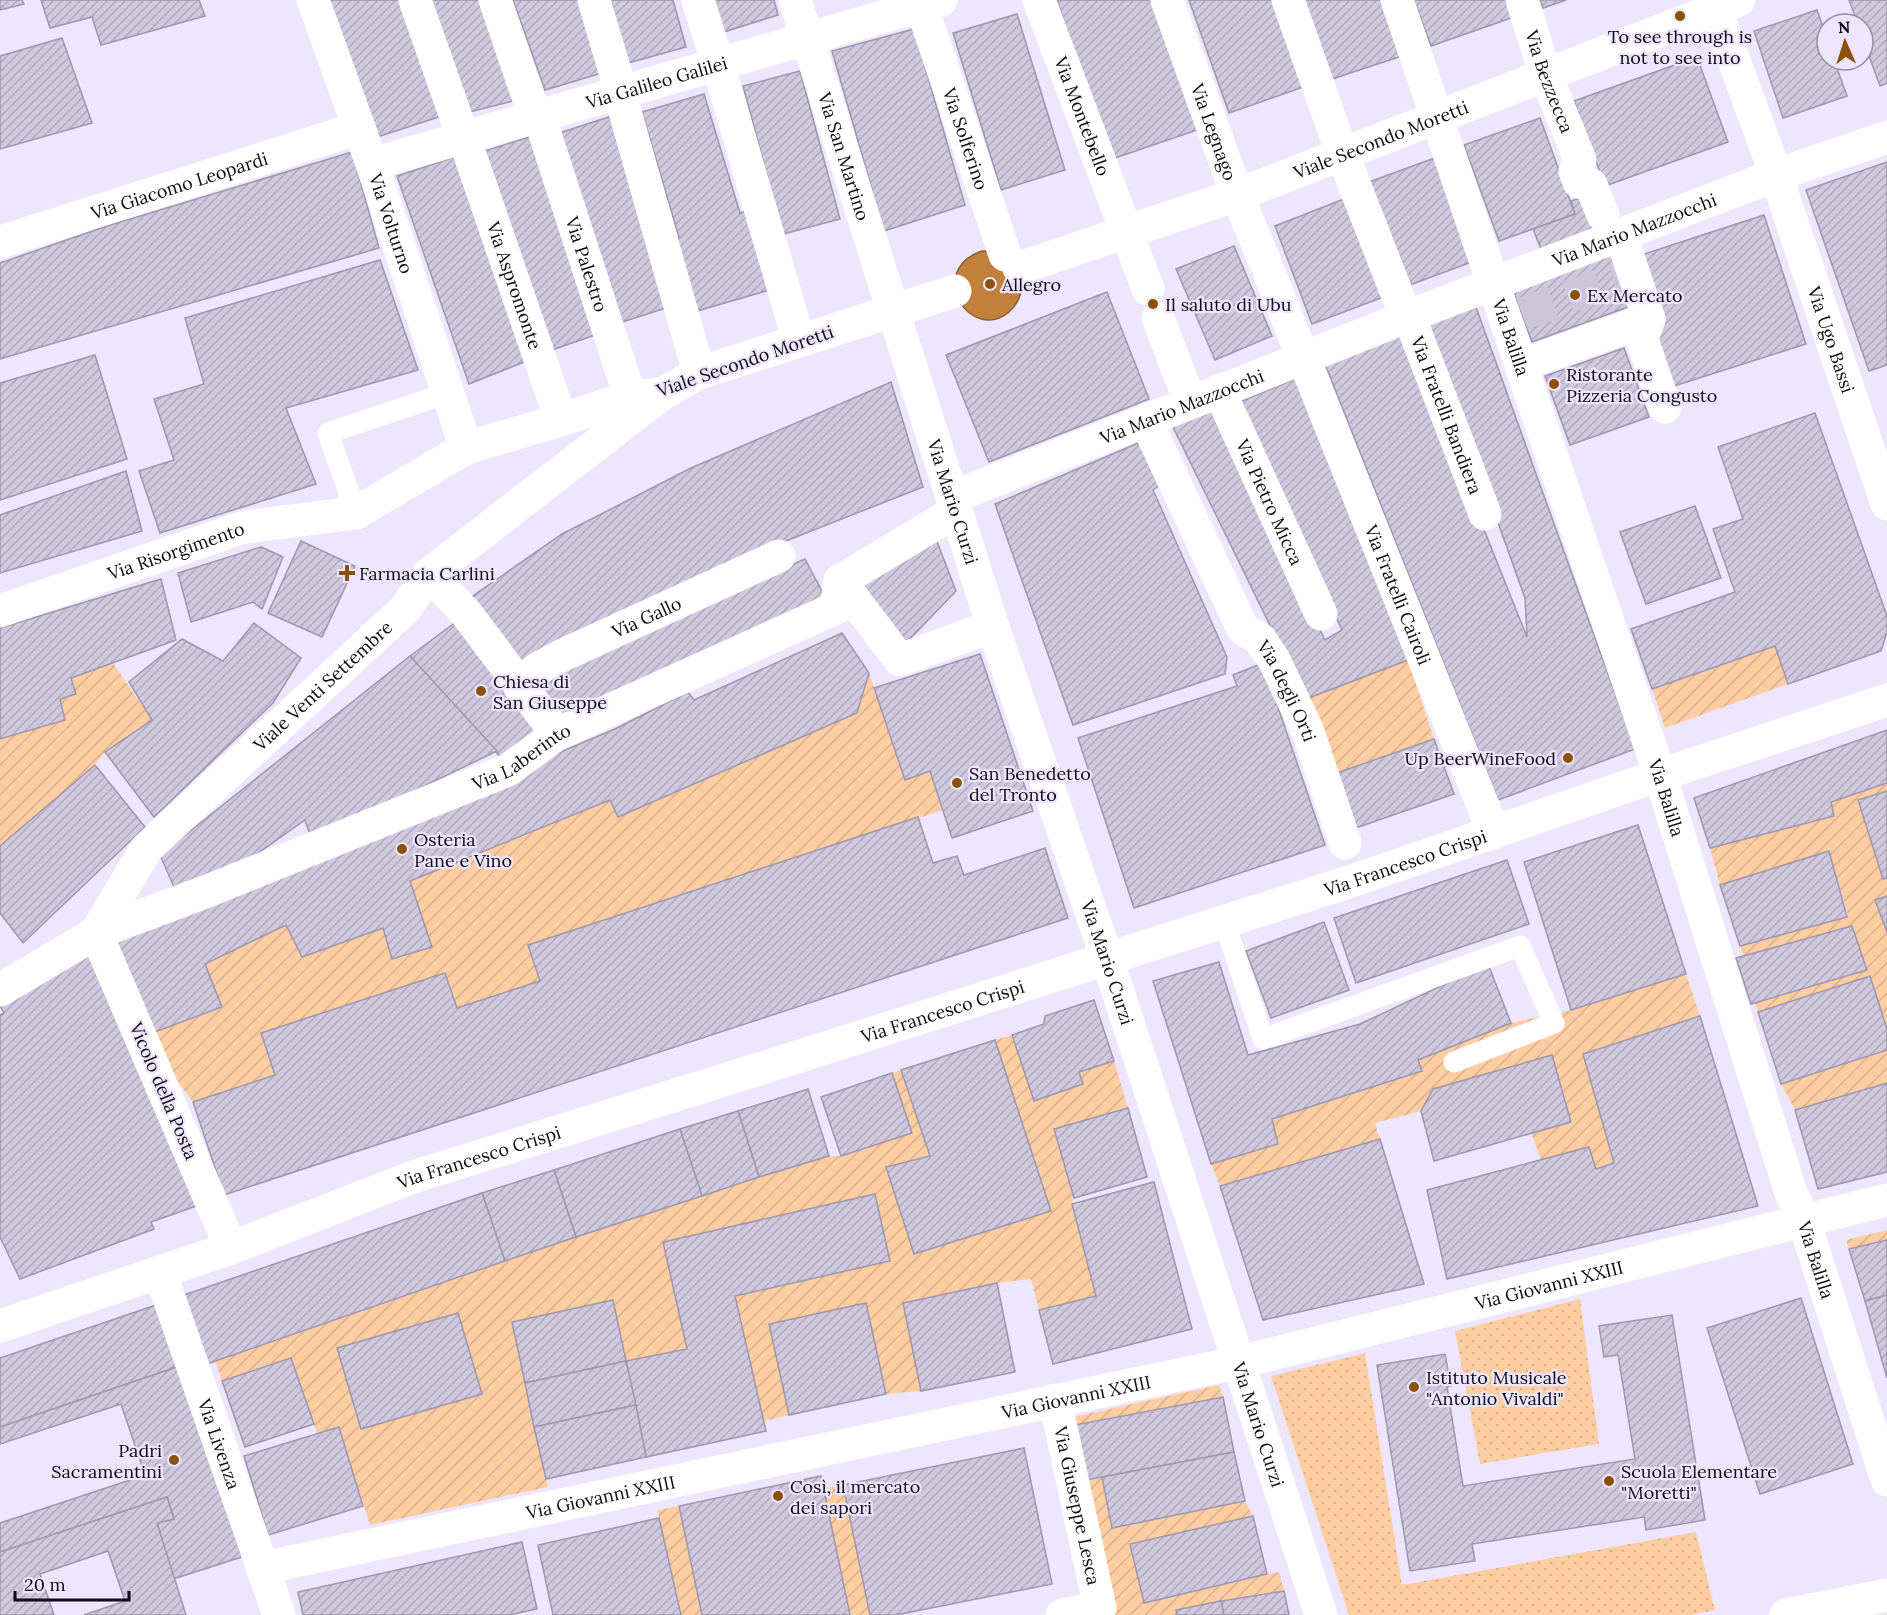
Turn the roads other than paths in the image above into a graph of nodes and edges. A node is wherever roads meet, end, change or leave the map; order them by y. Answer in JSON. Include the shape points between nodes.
{"nodes":[{"id":1,"x":313,"y":0,"type":"edge"},
{"id":2,"x":415,"y":0,"type":"edge"},
{"id":3,"x":495,"y":0,"type":"edge"},
{"id":4,"x":594,"y":0,"type":"edge"},
{"id":5,"x":698,"y":0,"type":"edge"},
{"id":6,"x":795,"y":0,"type":"edge"},
{"id":7,"x":1039,"y":0,"type":"edge"},
{"id":8,"x":1167,"y":0,"type":"edge"},
{"id":9,"x":1288,"y":0,"type":"edge"},
{"id":10,"x":1397,"y":0,"type":"edge"},
{"id":11,"x":1522,"y":0,"type":"edge"},
{"id":12,"x":1722,"y":3,"type":"edge"},
{"id":13,"x":927,"y":7,"type":"edge"},
{"id":14,"x":806,"y":39,"type":"junction"},
{"id":15,"x":720,"y":71,"type":"junction"},
{"id":16,"x":1546,"y":76,"type":"junction"},
{"id":17,"x":623,"y":100,"type":"junction"},
{"id":18,"x":1436,"y":117,"type":"junction"},
{"id":19,"x":540,"y":124,"type":"junction"},
{"id":20,"x":359,"y":128,"type":"junction"},
{"id":21,"x":1887,"y":137,"type":"edge"},
{"id":22,"x":466,"y":144,"type":"junction"},
{"id":23,"x":1342,"y":153,"type":"junction"},
{"id":24,"x":372,"y":164,"type":"junction"},
{"id":25,"x":1776,"y":176,"type":"junction"},
{"id":26,"x":1238,"y":195,"type":"junction"},
{"id":27,"x":1612,"y":225,"type":"junction"},
{"id":28,"x":1125,"y":234,"type":"junction"},
{"id":29,"x":0,"y":242,"type":"edge"},
{"id":30,"x":1012,"y":262,"type":"joint"},
{"id":31,"x":1494,"y":284,"type":"junction"},
{"id":32,"x":955,"y":291,"type":"dead end"},
{"id":33,"x":1404,"y":308,"type":"junction"},
{"id":34,"x":893,"y":311,"type":"junction"},
{"id":35,"x":1649,"y":319,"type":"junction"},
{"id":36,"x":799,"y":341,"type":"junction"},
{"id":37,"x":1300,"y":350,"type":"junction"},
{"id":38,"x":1521,"y":365,"type":"junction"},
{"id":39,"x":699,"y":373,"type":"junction"},
{"id":40,"x":1185,"y":389,"type":"dead end"},
{"id":41,"x":1219,"y":390,"type":"junction"},
{"id":42,"x":448,"y":393,"type":"junction"},
{"id":43,"x":662,"y":394,"type":"junction"},
{"id":44,"x":630,"y":397,"type":"junction"},
{"id":45,"x":1665,"y":407,"type":"dead end"},
{"id":46,"x":561,"y":420,"type":"junction"},
{"id":47,"x":1146,"y":421,"type":"junction"},
{"id":48,"x":466,"y":448,"type":"junction"},
{"id":49,"x":1887,"y":504,"type":"edge"},
{"id":50,"x":949,"y":508,"type":"junction"},
{"id":51,"x":356,"y":513,"type":"junction"},
{"id":52,"x":1485,"y":514,"type":"dead end"},
{"id":53,"x":779,"y":556,"type":"dead end"},
{"id":54,"x":429,"y":574,"type":"junction"},
{"id":55,"x":840,"y":581,"type":"junction"},
{"id":56,"x":0,"y":611,"type":"edge"},
{"id":57,"x":1321,"y":614,"type":"dead end"},
{"id":58,"x":982,"y":630,"type":"dead end"},
{"id":59,"x":520,"y":687,"type":"junction"},
{"id":60,"x":1887,"y":700,"type":"edge"},
{"id":61,"x":557,"y":734,"type":"junction"},
{"id":62,"x":1660,"y":775,"type":"junction"},
{"id":63,"x":1494,"y":833,"type":"junction"},
{"id":64,"x":1345,"y":843,"type":"dead end"},
{"id":65,"x":1224,"y":921,"type":"junction"},
{"id":66,"x":96,"y":933,"type":"junction"},
{"id":67,"x":1107,"y":958,"type":"junction"},
{"id":68,"x":0,"y":990,"type":"edge"},
{"id":69,"x":1454,"y":1062,"type":"dead end"},
{"id":70,"x":1887,"y":1200,"type":"edge"},
{"id":71,"x":1804,"y":1221,"type":"junction"},
{"id":72,"x":231,"y":1248,"type":"junction"},
{"id":73,"x":160,"y":1272,"type":"junction"},
{"id":74,"x":0,"y":1326,"type":"edge"},
{"id":75,"x":1240,"y":1362,"type":"junction"},
{"id":76,"x":1055,"y":1400,"type":"junction"},
{"id":77,"x":1887,"y":1480,"type":"edge"},
{"id":78,"x":262,"y":1568,"type":"junction"},
{"id":79,"x":1887,"y":1595,"type":"edge"},
{"id":80,"x":279,"y":1615,"type":"edge"},
{"id":81,"x":1062,"y":1615,"type":"edge"},
{"id":82,"x":1321,"y":1615,"type":"edge"},
{"id":83,"x":1786,"y":1615,"type":"edge"}],
"edges":[{"from":1,"to":20,"type":"street","name":"Via Volturno"},
{"from":2,"to":22,"type":"street","name":"Via Aspromonte"},
{"from":3,"to":19,"type":"street","name":"Via Palestro"},
{"from":4,"to":17,"type":"street"},
{"from":5,"to":15,"type":"street"},
{"from":6,"to":14,"type":"street","name":"Via San Martino"},
{"from":7,"to":28,"type":"street","name":"Via Montebello"},
{"from":8,"to":26,"type":"street","name":"Via Legnago"},
{"from":9,"to":23,"type":"street","name":"Via Fratelli Bandiera"},
{"from":10,"to":18,"type":"street","name":"Via Balilla"},
{"from":11,"to":16,"type":"street","name":"Via Bezzecca"},
{"from":12,"to":16,"type":"street","name":"Viale Secondo Moretti"},
{"from":12,"to":25,"type":"street","name":"Via Ugo Bassi"},
{"from":13,"to":14,"type":"street","name":"Via Galileo Galilei"},
{"from":13,"to":30,"type":"street","name":"Via Solferino"},
{"from":14,"to":15,"type":"street","name":"Via Galileo Galilei"},
{"from":14,"to":34,"type":"street","name":"Via San Martino"},
{"from":15,"to":17,"type":"street","name":"Via Galileo Galilei"},
{"from":15,"to":36,"type":"street"},
{"from":16,"to":18,"type":"street","name":"Viale Secondo Moretti"},
{"from":16,"to":27,"type":"street","name":"Via Bezzecca","via":[[1585,172]]},
{"from":17,"to":19,"type":"street","name":"Via Galileo Galilei"},
{"from":17,"to":39,"type":"street"},
{"from":18,"to":23,"type":"street","name":"Viale Secondo Moretti"},
{"from":18,"to":31,"type":"street","name":"Via Balilla"},
{"from":19,"to":22,"type":"street","name":"Via Galileo Galilei"},
{"from":19,"to":44,"type":"street","name":"Via Palestro"},
{"from":20,"to":24,"type":"street","name":"Via Volturno"},
{"from":20,"to":29,"type":"street","name":"Via Giacomo Leopardi"},
{"from":21,"to":25,"type":"street","name":"Via Mario Mazzocchi"},
{"from":22,"to":24,"type":"street","name":"Via Galileo Galilei"},
{"from":22,"to":46,"type":"street","name":"Via Aspromonte"},
{"from":23,"to":26,"type":"street","name":"Viale Secondo Moretti"},
{"from":23,"to":33,"type":"street","name":"Via Fratelli Bandiera"},
{"from":24,"to":42,"type":"street","name":"Via Volturno"},
{"from":25,"to":27,"type":"street","name":"Via Mario Mazzocchi"},
{"from":25,"to":49,"type":"street","name":"Via Ugo Bassi"},
{"from":26,"to":28,"type":"street","name":"Viale Secondo Moretti"},
{"from":26,"to":37,"type":"street","name":"Via Legnago"},
{"from":27,"to":31,"type":"street","name":"Via Mario Mazzocchi"},
{"from":27,"to":35,"type":"street","name":"Via Bezzecca"},
{"from":28,"to":30,"type":"street","name":"Viale Secondo Moretti"},
{"from":28,"to":40,"type":"street","name":"Via Montebello"},
{"from":31,"to":33,"type":"street","name":"Via Mario Mazzocchi"},
{"from":31,"to":38,"type":"street","name":"Via Balilla"},
{"from":32,"to":34,"type":"street","name":"Viale Secondo Moretti"},
{"from":33,"to":37,"type":"street","name":"Via Mario Mazzocchi"},
{"from":33,"to":52,"type":"street","name":"Via Fratelli Bandiera"},
{"from":34,"to":36,"type":"street","name":"Viale Secondo Moretti"},
{"from":34,"to":50,"type":"street","name":"Via Mario Curzi"},
{"from":35,"to":38,"type":"street"},
{"from":35,"to":45,"type":"street","via":[[1642,339]]},
{"from":36,"to":39,"type":"street","name":"Viale Secondo Moretti"},
{"from":37,"to":41,"type":"street","name":"Via Mario Mazzocchi"},
{"from":37,"to":63,"type":"street","name":"Via Fratelli Cairoli"},
{"from":38,"to":62,"type":"street","name":"Via Balilla"},
{"from":39,"to":43,"type":"street","name":"Viale Secondo Moretti"},
{"from":41,"to":47,"type":"street","name":"Via Mario Mazzocchi"},
{"from":41,"to":57,"type":"street","name":"Via Pietro Micca"},
{"from":42,"to":48,"type":"street","name":"Via Volturno"},
{"from":42,"to":51,"type":"lane","via":[[328,433]]},
{"from":43,"to":44,"type":"street","name":"Viale Secondo Moretti"},
{"from":43,"to":54,"type":"street","name":"Viale Venti Settembre"},
{"from":44,"to":46,"type":"street","name":"Viale Secondo Moretti"},
{"from":46,"to":48,"type":"street","name":"Viale Secondo Moretti"},
{"from":47,"to":50,"type":"street","name":"Via Mario Mazzocchi"},
{"from":47,"to":64,"type":"street","name":"Via degli Orti","via":[[1243,629],[1260,639],[1274,660],[1307,729]]},
{"from":48,"to":51,"type":"street","name":"Viale Secondo Moretti"},
{"from":50,"to":55,"type":"street"},
{"from":50,"to":67,"type":"street","name":"Via Mario Curzi"},
{"from":51,"to":56,"type":"street","name":"Via Risorgimento","via":[[244,527]]},
{"from":53,"to":59,"type":"street","name":"Via Gallo","via":[[563,655],[537,669]]},
{"from":54,"to":59,"type":"street","via":[[466,613]]},
{"from":54,"to":66,"type":"street","name":"Viale Venti Settembre","via":[[405,609],[146,849]]},
{"from":55,"to":58,"type":"street","via":[[900,660]]},
{"from":55,"to":61,"type":"street","name":"Via Laberinto","via":[[836,608]]},
{"from":59,"to":61,"type":"street"},
{"from":60,"to":62,"type":"street","name":"Via Francesco Crispi"},
{"from":61,"to":66,"type":"street","name":"Via Laberinto","via":[[508,770]]},
{"from":62,"to":63,"type":"street","name":"Via Francesco Crispi"},
{"from":62,"to":71,"type":"street","name":"Via Balilla","via":[[1791,1193]]},
{"from":63,"to":65,"type":"street","name":"Via Francesco Crispi"},
{"from":65,"to":67,"type":"street","name":"Via Francesco Crispi"},
{"from":65,"to":69,"type":"lane","via":[[1263,1039],[1520,946],[1554,1023]]},
{"from":66,"to":68,"type":"street","name":"Viale Venti Settembre"},
{"from":66,"to":72,"type":"street","name":"Vicolo della Posta"},
{"from":67,"to":72,"type":"street","name":"Via Francesco Crispi","via":[[413,1177]]},
{"from":67,"to":75,"type":"street","name":"Via Mario Curzi"},
{"from":70,"to":71,"type":"street","name":"Via Giovanni XXIII"},
{"from":71,"to":75,"type":"street","name":"Via Giovanni XXIII"},
{"from":71,"to":77,"type":"street","name":"Via Balilla"},
{"from":72,"to":73,"type":"street","name":"Via Francesco Crispi"},
{"from":73,"to":74,"type":"street","name":"Via Francesco Crispi"},
{"from":73,"to":78,"type":"street","name":"Via Livenza"},
{"from":75,"to":76,"type":"street","name":"Via Giovanni XXIII"},
{"from":75,"to":82,"type":"street","name":"Via Mario Curzi"},
{"from":76,"to":78,"type":"street","name":"Via Giovanni XXIII"},
{"from":76,"to":81,"type":"street","name":"Via Giuseppe Lesca","via":[[1100,1608]]},
{"from":78,"to":80,"type":"street","name":"Via Livenza"},
{"from":79,"to":83,"type":"street"}]}
